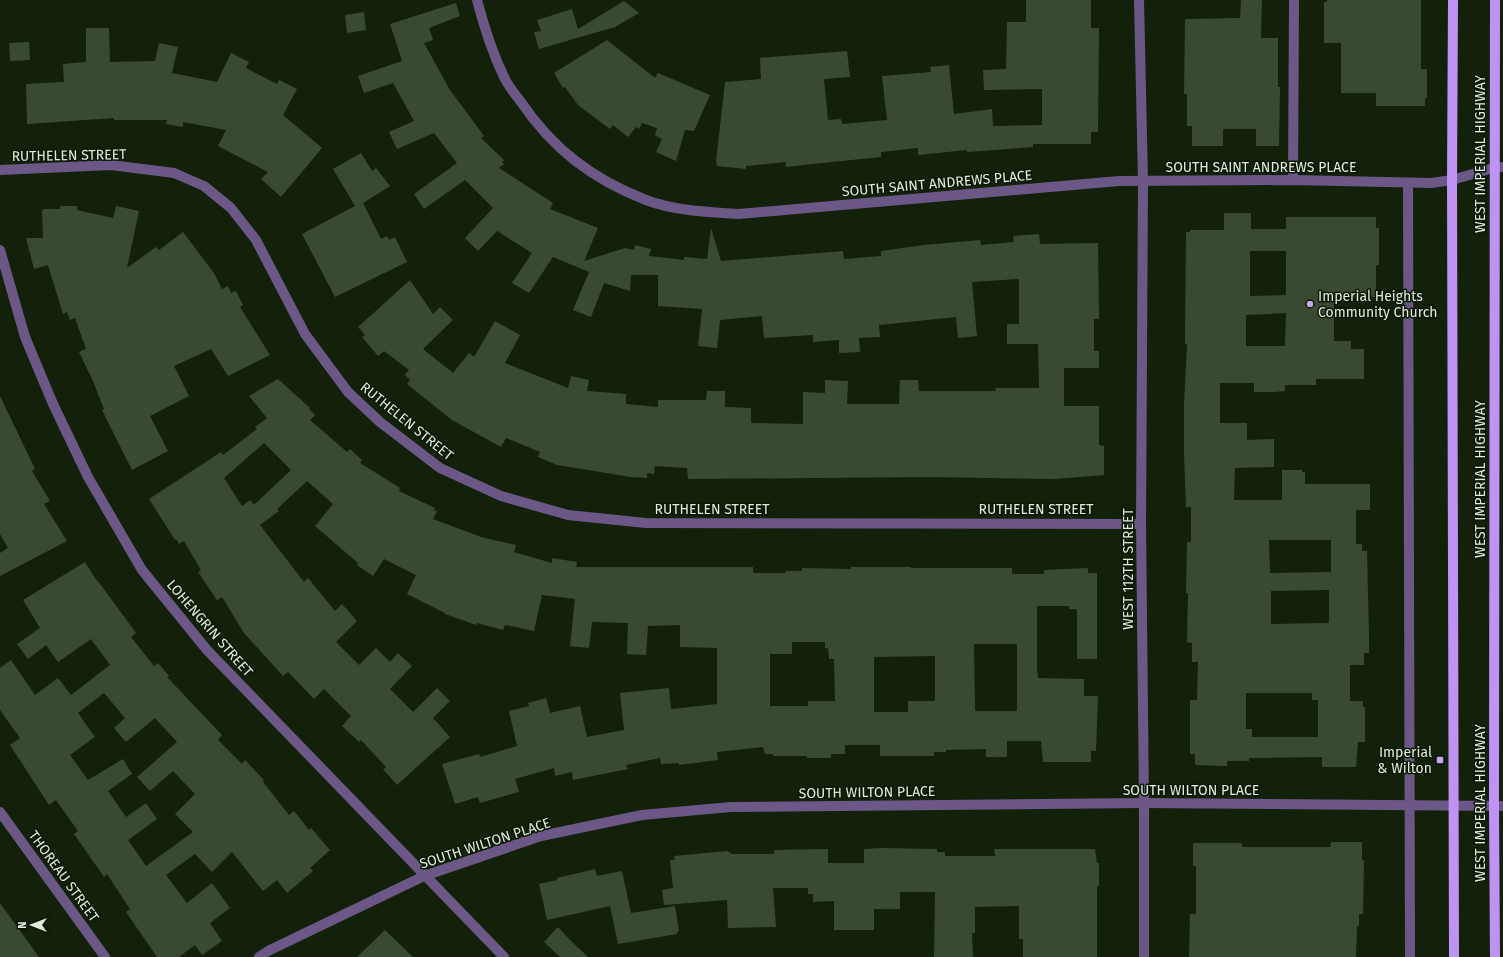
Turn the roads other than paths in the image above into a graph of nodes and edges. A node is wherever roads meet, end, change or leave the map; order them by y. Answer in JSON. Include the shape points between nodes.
{"nodes":[{"id":1,"x":477,"y":0,"type":"edge"},
{"id":2,"x":1139,"y":0,"type":"edge"},
{"id":3,"x":1294,"y":0,"type":"edge"},
{"id":4,"x":1453,"y":0,"type":"edge"},
{"id":5,"x":1494,"y":0,"type":"edge"},
{"id":6,"x":1498,"y":97,"type":"edge"},
{"id":7,"x":1498,"y":168,"type":"edge"},
{"id":8,"x":0,"y":170,"type":"edge"},
{"id":9,"x":1294,"y":180,"type":"junction"},
{"id":10,"x":1452,"y":180,"type":"junction"},
{"id":11,"x":1143,"y":181,"type":"junction"},
{"id":12,"x":1408,"y":183,"type":"junction"},
{"id":13,"x":0,"y":250,"type":"edge"},
{"id":14,"x":1141,"y":524,"type":"junction"},
{"id":15,"x":1144,"y":803,"type":"junction"},
{"id":16,"x":1410,"y":806,"type":"junction"},
{"id":17,"x":1454,"y":806,"type":"junction"},
{"id":18,"x":1498,"y":806,"type":"edge"},
{"id":19,"x":0,"y":812,"type":"edge"},
{"id":20,"x":424,"y":876,"type":"junction"},
{"id":21,"x":105,"y":957,"type":"edge"},
{"id":22,"x":259,"y":957,"type":"edge"},
{"id":23,"x":504,"y":957,"type":"edge"},
{"id":24,"x":1144,"y":957,"type":"edge"},
{"id":25,"x":1410,"y":957,"type":"edge"},
{"id":26,"x":1454,"y":957,"type":"edge"},
{"id":27,"x":1495,"y":957,"type":"edge"}],
"edges":[{"from":1,"to":11,"type":"street","name":"SOUTH SAINT ANDREWS PLACE","via":[[485,33],[504,79],[534,122],[570,158],[603,180],[646,200],[693,211],[739,214]]},
{"from":2,"to":11,"type":"street","name":"WEST 112TH STREET"},
{"from":3,"to":9,"type":"street"},
{"from":4,"to":10,"type":"main road","name":"WEST IMPERIAL HIGHWAY"},
{"from":5,"to":6,"type":"main road","name":"WEST IMPERIAL HIGHWAY"},
{"from":6,"to":7,"type":"main road","name":"WEST IMPERIAL HIGHWAY"},
{"from":7,"to":10,"type":"street","name":"SOUTH SAINT ANDREWS PLACE"},
{"from":7,"to":18,"type":"main road","name":"WEST IMPERIAL HIGHWAY"},
{"from":8,"to":14,"type":"street","name":"RUTHELEN STREET","via":[[111,165],[174,173],[204,186],[232,208],[256,240],[305,334],[348,392],[380,422],[440,468],[501,496],[568,515],[646,522]]},
{"from":9,"to":11,"type":"street","name":"SOUTH SAINT ANDREWS PLACE"},
{"from":9,"to":12,"type":"street","name":"SOUTH SAINT ANDREWS PLACE"},
{"from":10,"to":12,"type":"street","name":"SOUTH SAINT ANDREWS PLACE"},
{"from":10,"to":17,"type":"main road","name":"WEST IMPERIAL HIGHWAY"},
{"from":11,"to":14,"type":"street","name":"WEST 112TH STREET"},
{"from":12,"to":16,"type":"street"},
{"from":13,"to":20,"type":"street","name":"LOHENGRIN STREET","via":[[25,337],[53,404],[88,477],[142,570],[207,650]]},
{"from":14,"to":15,"type":"street","name":"WEST 112TH STREET"},
{"from":15,"to":16,"type":"street","name":"SOUTH WILTON PLACE"},
{"from":15,"to":20,"type":"street","name":"SOUTH WILTON PLACE","via":[[731,807],[642,815],[541,836]]},
{"from":15,"to":24,"type":"street","name":"WEST 112TH STREET"},
{"from":16,"to":17,"type":"street","name":"SOUTH WILTON PLACE"},
{"from":16,"to":25,"type":"street"},
{"from":17,"to":18,"type":"street","name":"SOUTH WILTON PLACE"},
{"from":17,"to":26,"type":"main road","name":"WEST IMPERIAL HIGHWAY"},
{"from":18,"to":27,"type":"main road","name":"WEST IMPERIAL HIGHWAY"},
{"from":19,"to":21,"type":"street","name":"THOREAU STREET"},
{"from":20,"to":22,"type":"street","name":"SOUTH WILTON PLACE"},
{"from":20,"to":23,"type":"street","name":"LOHENGRIN STREET"}]}
